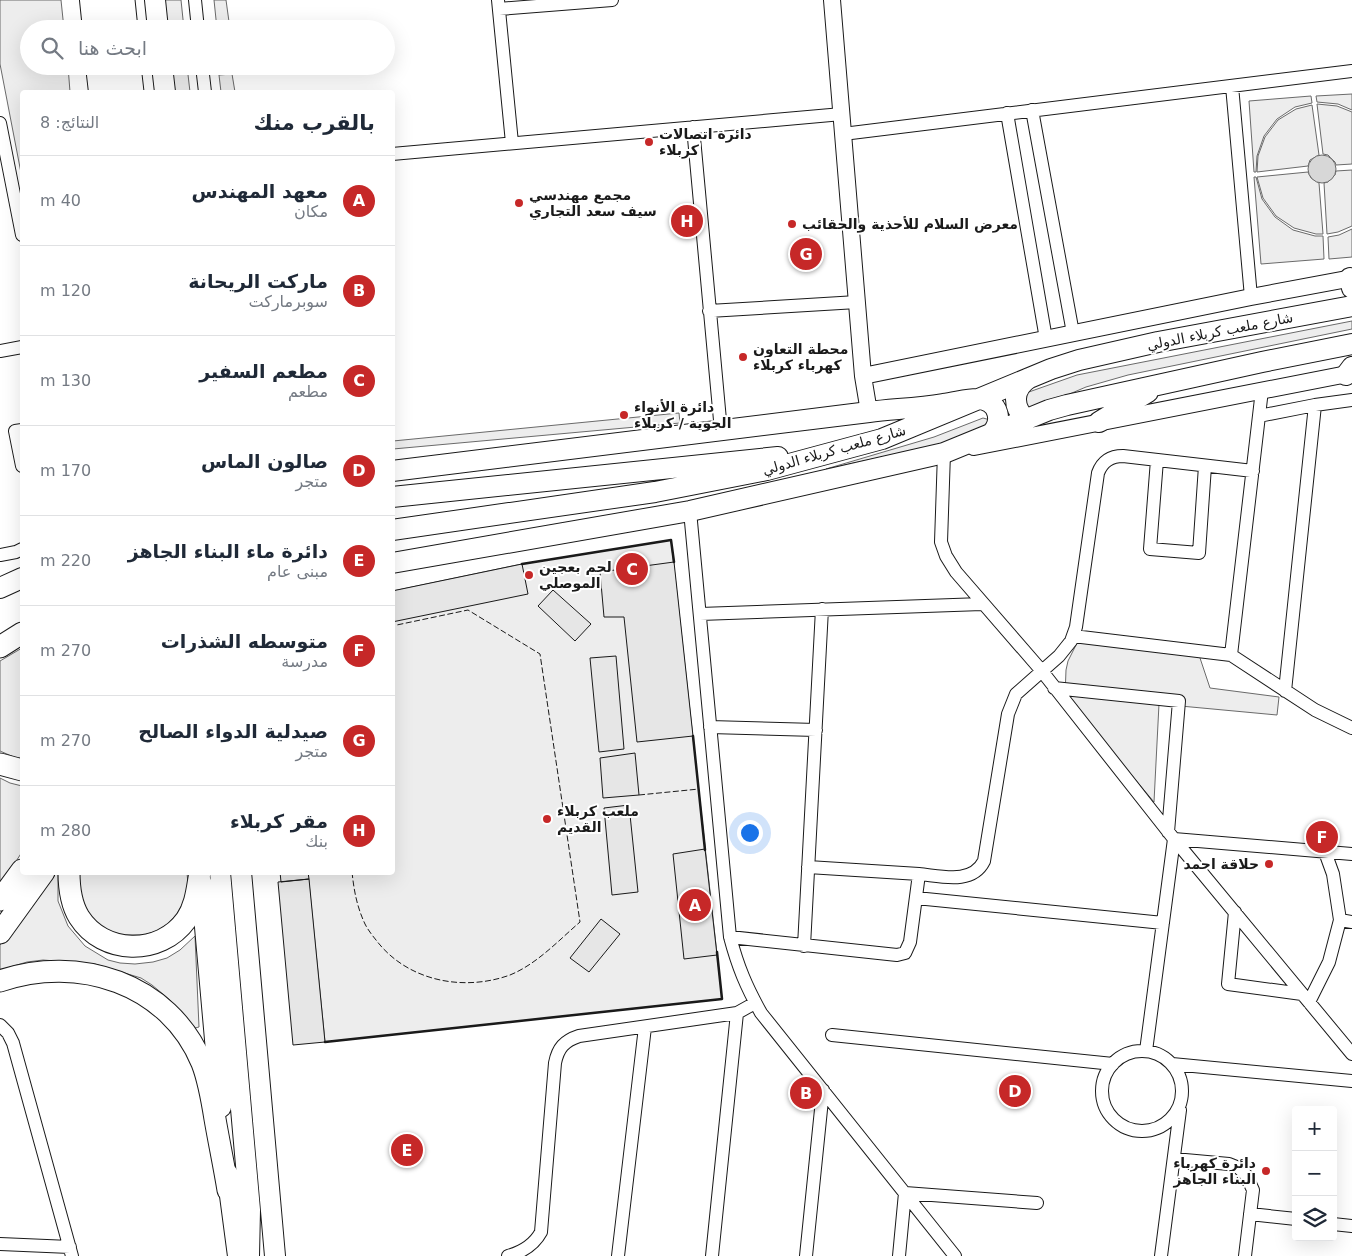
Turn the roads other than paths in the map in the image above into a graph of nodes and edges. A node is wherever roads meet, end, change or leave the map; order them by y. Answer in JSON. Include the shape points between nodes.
{"nodes":[{"id":1,"x":90,"y":0,"type":"edge"},
{"id":2,"x":104,"y":0,"type":"edge"},
{"id":3,"x":124,"y":0,"type":"edge"},
{"id":4,"x":155,"y":0,"type":"edge"},
{"id":5,"x":195,"y":0,"type":"edge"},
{"id":6,"x":612,"y":0,"type":"edge"},
{"id":7,"x":832,"y":0,"type":"edge"},
{"id":8,"x":498,"y":4,"type":"edge"},
{"id":9,"x":92,"y":20,"type":"edge"},
{"id":10,"x":106,"y":20,"type":"edge"},
{"id":11,"x":126,"y":20,"type":"edge"},
{"id":12,"x":157,"y":20,"type":"edge"},
{"id":13,"x":197,"y":20,"type":"edge"},
{"id":14,"x":1352,"y":71,"type":"edge"},
{"id":15,"x":97,"y":75,"type":"edge"},
{"id":16,"x":112,"y":75,"type":"edge"},
{"id":17,"x":131,"y":75,"type":"edge"},
{"id":18,"x":163,"y":75,"type":"edge"},
{"id":19,"x":203,"y":75,"type":"edge"},
{"id":20,"x":1232,"y":86,"type":"junction"},
{"id":21,"x":99,"y":90,"type":"edge"},
{"id":22,"x":113,"y":90,"type":"edge"},
{"id":23,"x":133,"y":90,"type":"edge"},
{"id":24,"x":165,"y":90,"type":"edge"},
{"id":25,"x":205,"y":90,"type":"edge"},
{"id":26,"x":1032,"y":110,"type":"junction"},
{"id":27,"x":842,"y":114,"type":"junction"},
{"id":28,"x":1007,"y":114,"type":"junction"},
{"id":29,"x":692,"y":127,"type":"junction"},
{"id":30,"x":1,"y":128,"type":"edge"},
{"id":31,"x":843,"y":134,"type":"junction"},
{"id":32,"x":512,"y":143,"type":"junction"},
{"id":33,"x":395,"y":154,"type":"edge"},
{"id":34,"x":20,"y":226,"type":"edge"},
{"id":35,"x":1351,"y":282,"type":"edge"},
{"id":36,"x":1251,"y":297,"type":"junction"},
{"id":37,"x":857,"y":302,"type":"junction"},
{"id":38,"x":1352,"y":306,"type":"edge"},
{"id":39,"x":709,"y":311,"type":"junction"},
{"id":40,"x":1073,"y":333,"type":"junction"},
{"id":41,"x":1046,"y":339,"type":"junction"},
{"id":42,"x":20,"y":347,"type":"edge"},
{"id":43,"x":0,"y":351,"type":"edge"},
{"id":44,"x":1350,"y":360,"type":"edge"},
{"id":45,"x":864,"y":376,"type":"junction"},
{"id":46,"x":1029,"y":378,"type":"junction"},
{"id":47,"x":1160,"y":384,"type":"junction"},
{"id":48,"x":1262,"y":390,"type":"junction"},
{"id":49,"x":978,"y":399,"type":"junction"},
{"id":50,"x":1352,"y":400,"type":"edge"},
{"id":51,"x":1315,"y":405,"type":"junction"},
{"id":52,"x":869,"y":412,"type":"junction"},
{"id":53,"x":1259,"y":416,"type":"junction"},
{"id":54,"x":1027,"y":420,"type":"junction"},
{"id":55,"x":1098,"y":422,"type":"junction"},
{"id":56,"x":20,"y":431,"type":"edge"},
{"id":57,"x":721,"y":431,"type":"junction"},
{"id":58,"x":988,"y":437,"type":"junction"},
{"id":59,"x":865,"y":444,"type":"junction"},
{"id":60,"x":944,"y":454,"type":"junction"},
{"id":61,"x":20,"y":456,"type":"edge"},
{"id":62,"x":1157,"y":460,"type":"junction"},
{"id":63,"x":1205,"y":466,"type":"junction"},
{"id":64,"x":395,"y":471,"type":"edge"},
{"id":65,"x":1253,"y":471,"type":"junction"},
{"id":66,"x":395,"y":498,"type":"edge"},
{"id":67,"x":690,"y":511,"type":"junction"},
{"id":68,"x":395,"y":530,"type":"edge"},
{"id":69,"x":20,"y":550,"type":"edge"},
{"id":70,"x":0,"y":556,"type":"edge"},
{"id":71,"x":395,"y":562,"type":"edge"},
{"id":72,"x":20,"y":579,"type":"edge"},
{"id":73,"x":20,"y":585,"type":"edge"},
{"id":74,"x":0,"y":588,"type":"edge"},
{"id":75,"x":982,"y":604,"type":"junction"},
{"id":76,"x":822,"y":610,"type":"junction"},
{"id":77,"x":700,"y":614,"type":"junction"},
{"id":78,"x":20,"y":627,"type":"edge"},
{"id":79,"x":0,"y":632,"type":"edge"},
{"id":80,"x":20,"y":634,"type":"edge"},
{"id":81,"x":1072,"y":636,"type":"junction"},
{"id":82,"x":0,"y":647,"type":"edge"},
{"id":83,"x":1231,"y":655,"type":"junction"},
{"id":84,"x":1041,"y":670,"type":"junction"},
{"id":85,"x":1054,"y":688,"type":"junction"},
{"id":86,"x":1285,"y":691,"type":"junction"},
{"id":87,"x":710,"y":728,"type":"junction"},
{"id":88,"x":1352,"y":728,"type":"edge"},
{"id":89,"x":816,"y":730,"type":"junction"},
{"id":90,"x":0,"y":764,"type":"edge"},
{"id":91,"x":20,"y":769,"type":"edge"},
{"id":92,"x":1171,"y":836,"type":"junction"},
{"id":93,"x":1325,"y":852,"type":"junction"},
{"id":94,"x":1352,"y":854,"type":"edge"},
{"id":95,"x":808,"y":867,"type":"junction"},
{"id":96,"x":20,"y":873,"type":"edge"},
{"id":97,"x":919,"y":874,"type":"junction"},
{"id":98,"x":42,"y":875,"type":"edge"},
{"id":99,"x":69,"y":875,"type":"edge"},
{"id":100,"x":200,"y":875,"type":"edge"},
{"id":101,"x":200,"y":875,"type":"edge"},
{"id":102,"x":220,"y":875,"type":"edge"},
{"id":103,"x":241,"y":875,"type":"edge"},
{"id":104,"x":916,"y":898,"type":"junction"},
{"id":105,"x":0,"y":900,"type":"edge"},
{"id":106,"x":1235,"y":912,"type":"junction"},
{"id":107,"x":1346,"y":921,"type":"edge"},
{"id":108,"x":1163,"y":923,"type":"junction"},
{"id":109,"x":0,"y":933,"type":"edge"},
{"id":110,"x":730,"y":937,"type":"junction"},
{"id":111,"x":804,"y":946,"type":"junction"},
{"id":112,"x":0,"y":982,"type":"edge"},
{"id":113,"x":1306,"y":998,"type":"junction"},
{"id":114,"x":755,"y":1003,"type":"junction"},
{"id":115,"x":737,"y":1013,"type":"junction"},
{"id":116,"x":0,"y":1025,"type":"edge"},
{"id":117,"x":645,"y":1027,"type":"junction"},
{"id":118,"x":832,"y":1034,"type":"dead end"},
{"id":119,"x":1146,"y":1051,"type":"junction"},
{"id":120,"x":1352,"y":1054,"type":"edge"},
{"id":121,"x":1113,"y":1064,"type":"junction"},
{"id":122,"x":1172,"y":1064,"type":"junction"},
{"id":123,"x":1352,"y":1081,"type":"edge"},
{"id":124,"x":823,"y":1090,"type":"junction"},
{"id":125,"x":1180,"y":1106,"type":"junction"},
{"id":126,"x":1174,"y":1159,"type":"junction"},
{"id":127,"x":228,"y":1190,"type":"junction"},
{"id":128,"x":905,"y":1193,"type":"junction"},
{"id":129,"x":1037,"y":1203,"type":"dead end"},
{"id":130,"x":1250,"y":1214,"type":"junction"},
{"id":131,"x":1292,"y":1219,"type":"edge"},
{"id":132,"x":1337,"y":1224,"type":"edge"},
{"id":133,"x":1352,"y":1226,"type":"edge"},
{"id":134,"x":0,"y":1244,"type":"edge"},
{"id":135,"x":274,"y":1247,"type":"edge"},
{"id":136,"x":71,"y":1252,"type":"edge"},
{"id":137,"x":238,"y":1256,"type":"edge"},
{"id":138,"x":249,"y":1256,"type":"edge"},
{"id":139,"x":283,"y":1256,"type":"edge"},
{"id":140,"x":508,"y":1256,"type":"edge"},
{"id":141,"x":618,"y":1256,"type":"edge"},
{"id":142,"x":712,"y":1256,"type":"edge"},
{"id":143,"x":806,"y":1256,"type":"edge"},
{"id":144,"x":899,"y":1256,"type":"edge"},
{"id":145,"x":955,"y":1256,"type":"edge"},
{"id":146,"x":1161,"y":1256,"type":"edge"},
{"id":147,"x":1245,"y":1256,"type":"edge"}],
"edges":[{"from":1,"to":9,"type":"main road"},
{"from":2,"to":10,"type":"highway"},
{"from":3,"to":11,"type":"highway"},
{"from":4,"to":12,"type":"main road"},
{"from":5,"to":13,"type":"street"},
{"from":6,"to":8,"type":"street"},
{"from":7,"to":27,"type":"street"},
{"from":8,"to":32,"type":"street"},
{"from":14,"to":20,"type":"street"},
{"from":15,"to":21,"type":"main road"},
{"from":16,"to":22,"type":"highway"},
{"from":17,"to":23,"type":"highway"},
{"from":18,"to":24,"type":"main road"},
{"from":19,"to":25,"type":"street"},
{"from":20,"to":26,"type":"street"},
{"from":20,"to":36,"type":"street"},
{"from":26,"to":28,"type":"street"},
{"from":26,"to":40,"type":"street"},
{"from":27,"to":29,"type":"street"},
{"from":27,"to":31,"type":"street"},
{"from":28,"to":31,"type":"street"},
{"from":28,"to":41,"type":"street"},
{"from":29,"to":32,"type":"street"},
{"from":29,"to":39,"type":"street"},
{"from":30,"to":34,"type":"street"},
{"from":31,"to":37,"type":"street"},
{"from":32,"to":33,"type":"street"},
{"from":35,"to":36,"type":"street"},
{"from":36,"to":40,"type":"street"},
{"from":37,"to":39,"type":"street"},
{"from":37,"to":45,"type":"street"},
{"from":38,"to":46,"type":"main road","name":"شارع ملعب كربلاء الدولي","via":[[1079,360]]},
{"from":39,"to":57,"type":"street"},
{"from":40,"to":41,"type":"street"},
{"from":41,"to":45,"type":"street"},
{"from":42,"to":43,"type":"street"},
{"from":44,"to":47,"type":"main road","name":"شارع ملعب كربلاء الدولي","via":[[1262,362]]},
{"from":44,"to":48,"type":"street"},
{"from":45,"to":52,"type":"street"},
{"from":46,"to":49,"type":"main road","name":"شارع ملعب كربلاء الدولي"},
{"from":46,"to":54,"type":"main road","via":[[1022,382],[1016,395],[1017,409]]},
{"from":47,"to":54,"type":"main road","name":"شارع ملعب كربلاء الدولي","via":[[1067,405]]},
{"from":47,"to":55,"type":"main road"},
{"from":48,"to":53,"type":"street"},
{"from":48,"to":55,"type":"street"},
{"from":49,"to":52,"type":"main road"},
{"from":49,"to":58,"type":"main road","via":[[992,405],[999,418],[998,426]]},
{"from":49,"to":59,"type":"main road","name":"شارع ملعب كربلاء الدولي"},
{"from":50,"to":51,"type":"street"},
{"from":51,"to":53,"type":"street"},
{"from":51,"to":86,"type":"street"},
{"from":52,"to":57,"type":"main road"},
{"from":53,"to":65,"type":"street"},
{"from":54,"to":58,"type":"main road","name":"شارع ملعب كربلاء الدولي"},
{"from":55,"to":60,"type":"street"},
{"from":56,"to":61,"type":"street","via":[[15,432]]},
{"from":57,"to":64,"type":"main road"},
{"from":58,"to":60,"type":"main road","name":"شارع ملعب كربلاء الدولي"},
{"from":59,"to":66,"type":"main road","via":[[777,457]]},
{"from":59,"to":68,"type":"main road","name":"شارع ملعب كربلاء الدولي","via":[[735,478]]},
{"from":60,"to":67,"type":"main road","name":"شارع ملعب كربلاء الدولي"},
{"from":60,"to":75,"type":"street","via":[[941,542],[951,564]]},
{"from":62,"to":63,"type":"street"},
{"from":62,"to":63,"type":"street","via":[[1150,549],[1199,553]]},
{"from":62,"to":81,"type":"street","via":[[1118,456],[1107,460],[1100,468],[1078,618]]},
{"from":63,"to":65,"type":"street"},
{"from":65,"to":83,"type":"street"},
{"from":67,"to":71,"type":"main road","name":"شارع ملعب كربلاء الدولي"},
{"from":67,"to":77,"type":"street"},
{"from":69,"to":70,"type":"street"},
{"from":72,"to":74,"type":"main road"},
{"from":73,"to":74,"type":"main road"},
{"from":75,"to":76,"type":"street"},
{"from":75,"to":84,"type":"street"},
{"from":76,"to":77,"type":"street"},
{"from":76,"to":89,"type":"street"},
{"from":77,"to":87,"type":"street"},
{"from":78,"to":79,"type":"main road"},
{"from":80,"to":82,"type":"highway"},
{"from":81,"to":83,"type":"street"},
{"from":81,"to":84,"type":"street","via":[[1059,656]]},
{"from":83,"to":86,"type":"street"},
{"from":84,"to":85,"type":"street"},
{"from":84,"to":97,"type":"street","via":[[1016,694],[1008,714],[986,855],[981,866],[967,876]]},
{"from":85,"to":92,"type":"street"},
{"from":85,"to":92,"type":"street","via":[[1178,701]]},
{"from":86,"to":88,"type":"street"},
{"from":87,"to":89,"type":"street"},
{"from":87,"to":110,"type":"street"},
{"from":89,"to":95,"type":"street"},
{"from":90,"to":91,"type":"highway"},
{"from":92,"to":93,"type":"street"},
{"from":92,"to":106,"type":"street"},
{"from":92,"to":108,"type":"street"},
{"from":93,"to":94,"type":"street"},
{"from":93,"to":107,"type":"street"},
{"from":95,"to":97,"type":"street"},
{"from":95,"to":111,"type":"street"},
{"from":96,"to":105,"type":"highway"},
{"from":97,"to":104,"type":"street"},
{"from":98,"to":109,"type":"highway"},
{"from":99,"to":100,"type":"highway","via":[[78,915],[90,930],[105,940],[124,946],[150,944],[170,935],[187,919]]},
{"from":101,"to":127,"type":"main road"},
{"from":102,"to":138,"type":"main road","via":[[250,1210]]},
{"from":103,"to":135,"type":"main road"},
{"from":104,"to":108,"type":"street"},
{"from":104,"to":111,"type":"street","via":[[910,942],[905,953],[896,955]]},
{"from":106,"to":113,"type":"street"},
{"from":106,"to":113,"type":"street","via":[[1228,984]]},
{"from":107,"to":113,"type":"street","via":[[1329,962]]},
{"from":108,"to":119,"type":"street"},
{"from":110,"to":111,"type":"street"},
{"from":110,"to":114,"type":"street","via":[[737,964]]},
{"from":112,"to":127,"type":"highway","via":[[45,971],[87,972],[138,991],[169,1014],[194,1047],[206,1077]]},
{"from":113,"to":120,"type":"street"},
{"from":114,"to":115,"type":"street"},
{"from":114,"to":124,"type":"street"},
{"from":115,"to":117,"type":"street"},
{"from":115,"to":142,"type":"street"},
{"from":116,"to":136,"type":"street","via":[[13,1043]]},
{"from":117,"to":140,"type":"street","via":[[579,1036],[559,1049],[555,1063],[541,1232],[525,1250]]},
{"from":117,"to":141,"type":"street"},
{"from":118,"to":121,"type":"street"},
{"from":119,"to":121,"type":"street","via":[[1131,1052]]},
{"from":119,"to":122,"type":"street","via":[[1160,1055]]},
{"from":121,"to":125,"type":"street","via":[[1102,1084],[1102,1099],[1118,1124],[1146,1132],[1160,1128],[1172,1119]]},
{"from":122,"to":123,"type":"street"},
{"from":122,"to":125,"type":"street","via":[[1180,1077],[1183,1091]]},
{"from":124,"to":128,"type":"street"},
{"from":124,"to":143,"type":"street"},
{"from":125,"to":126,"type":"street"},
{"from":126,"to":130,"type":"street","via":[[1229,1164],[1239,1168],[1250,1179],[1253,1190]]},
{"from":126,"to":146,"type":"street"},
{"from":127,"to":137,"type":"main road"},
{"from":128,"to":129,"type":"street"},
{"from":128,"to":144,"type":"street"},
{"from":128,"to":145,"type":"street"},
{"from":130,"to":131,"type":"street"},
{"from":130,"to":147,"type":"street"},
{"from":132,"to":133,"type":"street"},
{"from":134,"to":136,"type":"street"},
{"from":135,"to":139,"type":"street"}]}
